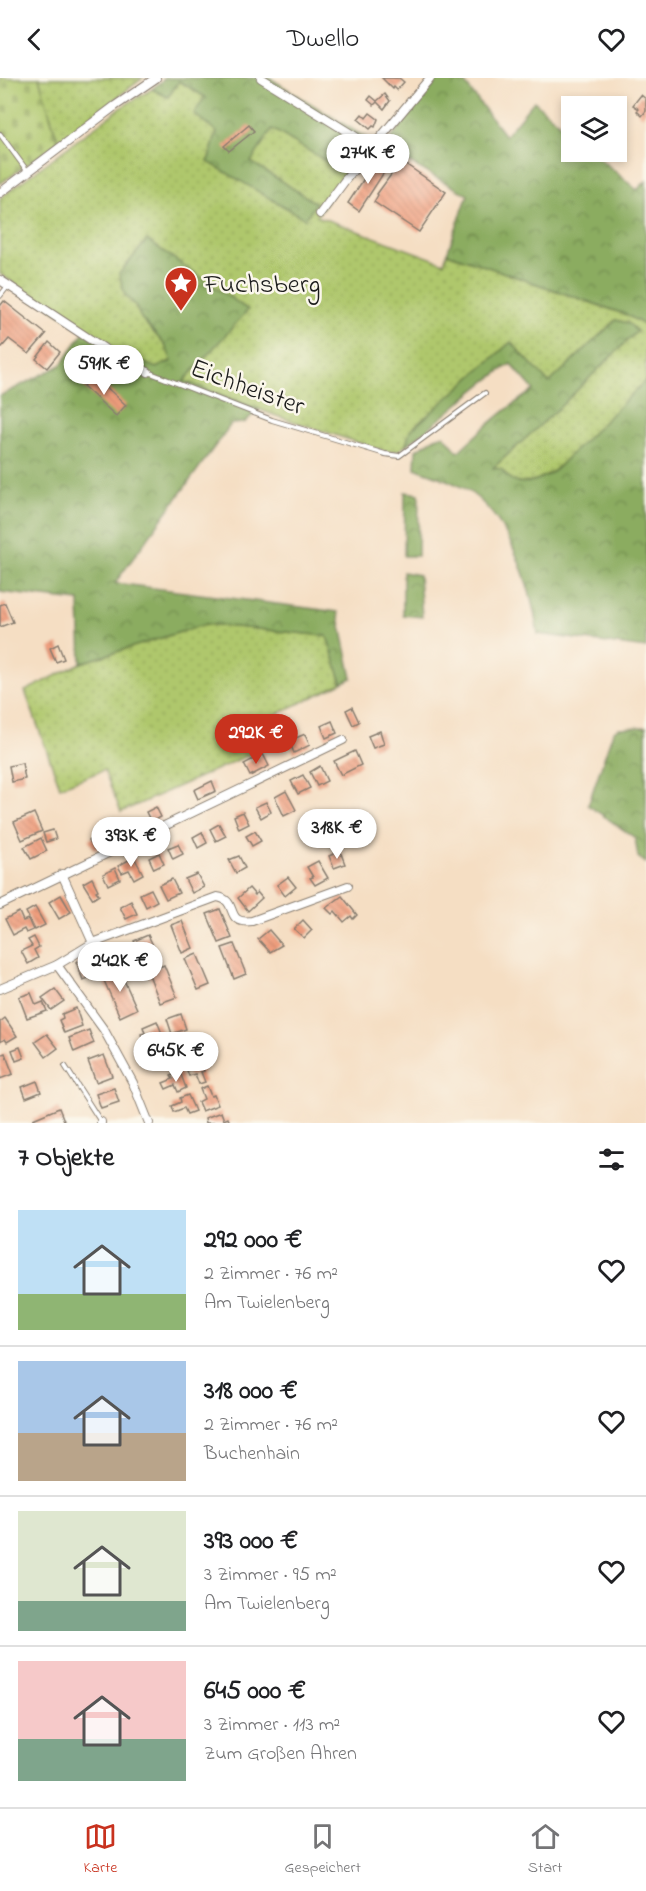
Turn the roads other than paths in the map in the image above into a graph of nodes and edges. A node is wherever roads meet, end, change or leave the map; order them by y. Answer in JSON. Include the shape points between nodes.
{"nodes":[{"id":1,"x":156,"y":78,"type":"edge"},
{"id":2,"x":261,"y":78,"type":"edge"},
{"id":3,"x":430,"y":78,"type":"edge"},
{"id":4,"x":0,"y":134,"type":"edge"},
{"id":5,"x":372,"y":147,"type":"junction"},
{"id":6,"x":29,"y":172,"type":"junction"},
{"id":7,"x":0,"y":193,"type":"edge"},
{"id":8,"x":320,"y":214,"type":"dead end"},
{"id":9,"x":0,"y":280,"type":"edge"},
{"id":10,"x":8,"y":285,"type":"junction"},
{"id":11,"x":0,"y":297,"type":"edge"},
{"id":12,"x":148,"y":372,"type":"joint"},
{"id":13,"x":485,"y":393,"type":"dead end"},
{"id":14,"x":343,"y":740,"type":"dead end"},
{"id":15,"x":62,"y":874,"type":"junction"},
{"id":16,"x":348,"y":886,"type":"dead end"},
{"id":17,"x":0,"y":905,"type":"edge"},
{"id":18,"x":93,"y":943,"type":"junction"},
{"id":19,"x":57,"y":965,"type":"junction"},
{"id":20,"x":0,"y":988,"type":"edge"},
{"id":21,"x":65,"y":1066,"type":"dead end"},
{"id":22,"x":101,"y":1123,"type":"edge"},
{"id":23,"x":149,"y":1123,"type":"edge"}],
"edges":[{"from":1,"to":6,"type":"street"},
{"from":2,"to":5,"type":"street"},
{"from":3,"to":5,"type":"street"},
{"from":4,"to":6,"type":"lane"},
{"from":5,"to":8,"type":"street"},
{"from":6,"to":7,"type":"street"},
{"from":9,"to":10,"type":"street","name":"Eichheister"},
{"from":10,"to":11,"type":"lane"},
{"from":10,"to":12,"type":"street","name":"Eichheister","via":[[117,357]]},
{"from":12,"to":13,"type":"lane","name":"Eichheister","via":[[272,420],[399,456]]},
{"from":14,"to":15,"type":"street"},
{"from":15,"to":17,"type":"street"},
{"from":15,"to":18,"type":"street"},
{"from":16,"to":18,"type":"street","via":[[242,922],[235,918],[224,898],[217,897]]},
{"from":18,"to":19,"type":"street"},
{"from":19,"to":20,"type":"street"},
{"from":19,"to":23,"type":"street","via":[[105,1030],[134,1083]]},
{"from":21,"to":22,"type":"lane"}]}
